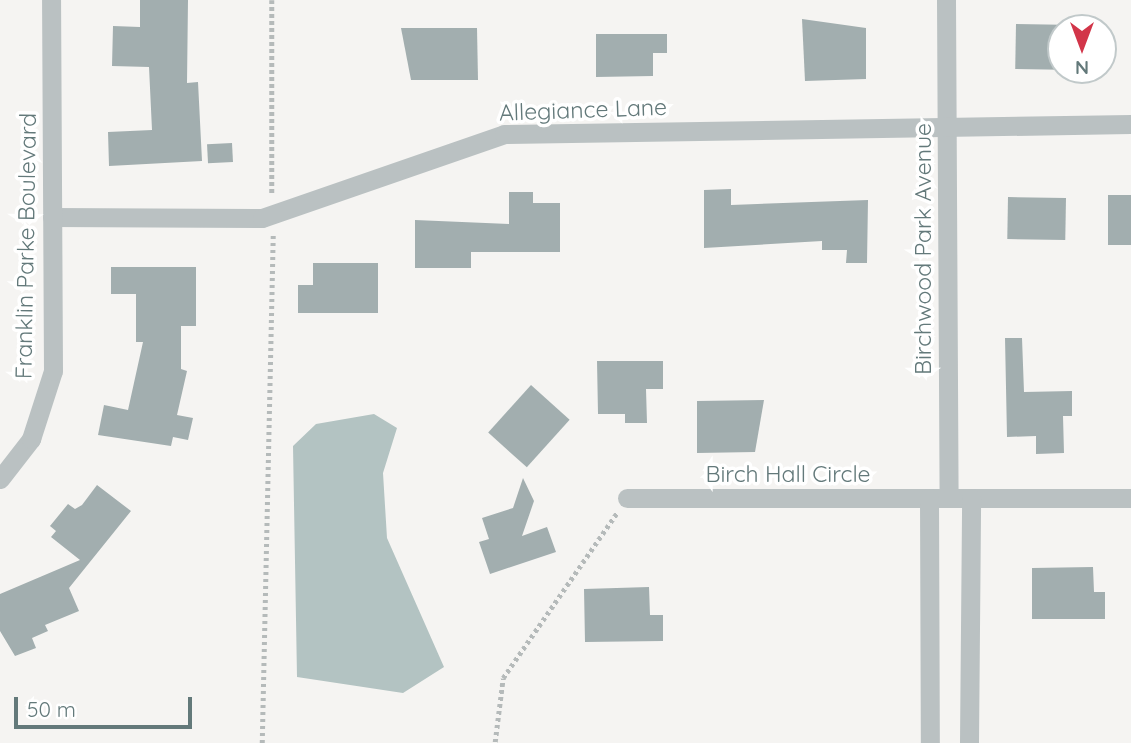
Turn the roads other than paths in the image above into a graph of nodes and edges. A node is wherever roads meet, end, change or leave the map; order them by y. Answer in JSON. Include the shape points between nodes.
{"nodes":[{"id":1,"x":51,"y":0,"type":"edge"},
{"id":2,"x":946,"y":0,"type":"edge"},
{"id":3,"x":1131,"y":124,"type":"edge"},
{"id":4,"x":948,"y":127,"type":"junction"},
{"id":5,"x":52,"y":217,"type":"junction"},
{"id":6,"x":0,"y":480,"type":"edge"},
{"id":7,"x":627,"y":498,"type":"road end"},
{"id":8,"x":939,"y":498,"type":"junction"},
{"id":9,"x":971,"y":498,"type":"junction"},
{"id":10,"x":1131,"y":498,"type":"edge"},
{"id":11,"x":930,"y":743,"type":"edge"},
{"id":12,"x":969,"y":743,"type":"edge"}],
"edges":[{"from":1,"to":5,"type":"street","name":"Franklin Parke Boulevard"},
{"from":2,"to":4,"type":"street","name":"Birchwood Park Avenue"},
{"from":3,"to":4,"type":"street","name":"Allegiance Lane"},
{"from":4,"to":5,"type":"street","name":"Allegiance Lane","via":[[504,134],[245,220]]},
{"from":4,"to":8,"type":"street","name":"Birchwood Park Avenue"},
{"from":5,"to":6,"type":"street","name":"Franklin Parke Boulevard","via":[[51,382],[31,439]]},
{"from":7,"to":8,"type":"street","name":"Birch Hall Circle"},
{"from":8,"to":9,"type":"street","name":"Birch Hall Circle"},
{"from":8,"to":11,"type":"street","name":"Birchwood Park Avenue"},
{"from":9,"to":10,"type":"street","name":"Birch Hall Circle"},
{"from":9,"to":12,"type":"street"}]}
